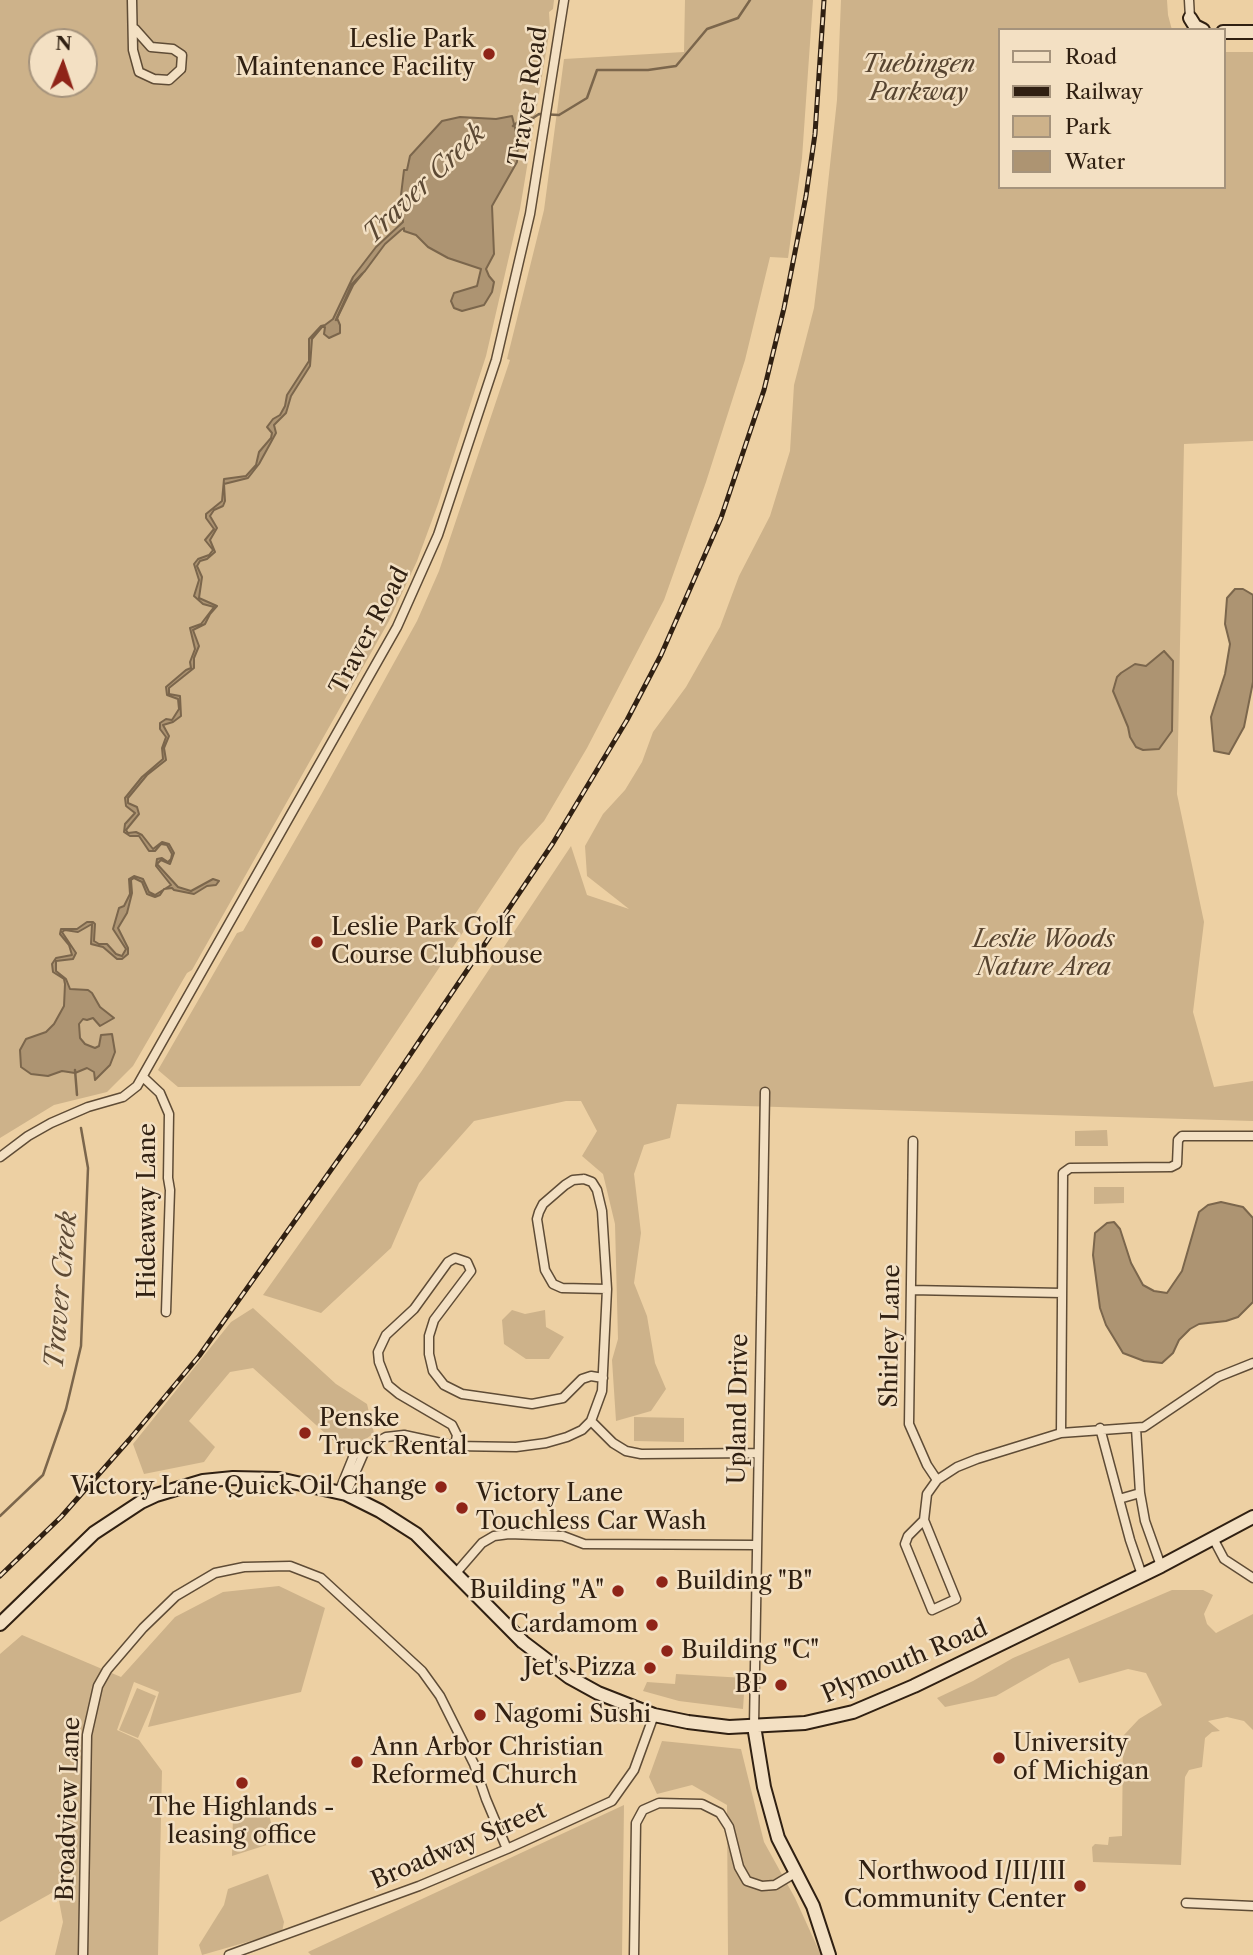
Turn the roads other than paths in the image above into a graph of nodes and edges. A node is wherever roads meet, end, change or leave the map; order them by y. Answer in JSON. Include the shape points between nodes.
{"nodes":[{"id":1,"x":132,"y":0,"type":"edge"},
{"id":2,"x":564,"y":0,"type":"edge"},
{"id":3,"x":1189,"y":0,"type":"edge"},
{"id":4,"x":1190,"y":18,"type":"joint"},
{"id":5,"x":1199,"y":28,"type":"edge"},
{"id":6,"x":135,"y":29,"type":"junction"},
{"id":7,"x":1225,"y":32,"type":"edge"},
{"id":8,"x":1253,"y":32,"type":"edge"},
{"id":9,"x":143,"y":1077,"type":"junction"},
{"id":10,"x":765,"y":1092,"type":"dead end"},
{"id":11,"x":1253,"y":1136,"type":"edge"},
{"id":12,"x":913,"y":1141,"type":"dead end"},
{"id":13,"x":0,"y":1157,"type":"edge"},
{"id":14,"x":607,"y":1289,"type":"junction"},
{"id":15,"x":911,"y":1290,"type":"junction"},
{"id":16,"x":1062,"y":1293,"type":"junction"},
{"id":17,"x":166,"y":1312,"type":"dead end"},
{"id":18,"x":1253,"y":1363,"type":"edge"},
{"id":19,"x":603,"y":1378,"type":"junction"},
{"id":20,"x":591,"y":1421,"type":"junction"},
{"id":21,"x":1100,"y":1428,"type":"junction"},
{"id":22,"x":1136,"y":1428,"type":"junction"},
{"id":23,"x":1061,"y":1433,"type":"junction"},
{"id":24,"x":455,"y":1446,"type":"junction"},
{"id":25,"x":757,"y":1452,"type":"junction"},
{"id":26,"x":937,"y":1480,"type":"junction"},
{"id":27,"x":343,"y":1493,"type":"junction"},
{"id":28,"x":1140,"y":1493,"type":"junction"},
{"id":29,"x":1119,"y":1499,"type":"junction"},
{"id":30,"x":1253,"y":1517,"type":"edge"},
{"id":31,"x":924,"y":1520,"type":"junction"},
{"id":32,"x":1214,"y":1540,"type":"junction"},
{"id":33,"x":755,"y":1545,"type":"junction"},
{"id":34,"x":1161,"y":1566,"type":"junction"},
{"id":35,"x":456,"y":1573,"type":"junction"},
{"id":36,"x":1142,"y":1575,"type":"junction"},
{"id":37,"x":1253,"y":1577,"type":"edge"},
{"id":38,"x":0,"y":1624,"type":"edge"},
{"id":39,"x":654,"y":1715,"type":"junction"},
{"id":40,"x":754,"y":1726,"type":"junction"},
{"id":41,"x":508,"y":1849,"type":"junction"},
{"id":42,"x":795,"y":1873,"type":"junction"},
{"id":43,"x":1186,"y":1903,"type":"dead end"},
{"id":44,"x":1253,"y":1906,"type":"edge"},
{"id":45,"x":83,"y":1955,"type":"edge"},
{"id":46,"x":229,"y":1955,"type":"edge"},
{"id":47,"x":634,"y":1955,"type":"edge"},
{"id":48,"x":829,"y":1955,"type":"edge"}],
"edges":[{"from":1,"to":6,"type":"street"},
{"from":2,"to":9,"type":"street","name":"Traver Road","via":[[522,258],[496,360],[438,536],[397,628]]},
{"from":3,"to":4,"type":"street"},
{"from":4,"to":5,"type":"main road"},
{"from":6,"to":6,"type":"street","via":[[139,72],[169,80],[181,69],[182,55],[173,49],[151,47]]},
{"from":7,"to":8,"type":"main road"},
{"from":9,"to":13,"type":"street","name":"Traver Road","via":[[129,1093],[51,1123]]},
{"from":9,"to":17,"type":"street","name":"Hideaway Lane","via":[[160,1093],[169,1114]]},
{"from":10,"to":25,"type":"street","name":"Upland Drive"},
{"from":11,"to":16,"type":"street","via":[[1182,1136],[1178,1164],[1171,1167],[1065,1171]]},
{"from":12,"to":15,"type":"street","name":"Shirley Lane"},
{"from":14,"to":14,"type":"street","via":[[597,1190],[592,1182],[573,1180],[539,1212],[545,1270],[553,1284],[562,1288]]},
{"from":14,"to":19,"type":"street"},
{"from":15,"to":16,"type":"street"},
{"from":15,"to":26,"type":"street","name":"Shirley Lane","via":[[909,1424]]},
{"from":16,"to":23,"type":"street"},
{"from":18,"to":22,"type":"street","via":[[1218,1377]]},
{"from":19,"to":20,"type":"street"},
{"from":19,"to":24,"type":"street","via":[[582,1379],[563,1398],[533,1404],[462,1394],[444,1385],[433,1371],[429,1336],[435,1320],[471,1271],[467,1262],[455,1258],[447,1262],[414,1309],[386,1335],[378,1352],[388,1385],[452,1425],[457,1435]]},
{"from":20,"to":24,"type":"street","via":[[582,1430],[545,1443]]},
{"from":20,"to":25,"type":"street","via":[[612,1443],[641,1454]]},
{"from":21,"to":22,"type":"street"},
{"from":21,"to":23,"type":"street"},
{"from":21,"to":29,"type":"street"},
{"from":22,"to":28,"type":"street"},
{"from":23,"to":26,"type":"street","via":[[977,1459]]},
{"from":24,"to":27,"type":"street","via":[[404,1435],[386,1437],[354,1455]]},
{"from":25,"to":33,"type":"street","name":"Upland Drive"},
{"from":26,"to":31,"type":"street","via":[[926,1494]]},
{"from":27,"to":35,"type":"main road","name":"Plymouth Road","via":[[416,1534]]},
{"from":27,"to":38,"type":"main road","name":"Plymouth Road","via":[[294,1480],[251,1477],[203,1482],[156,1495],[94,1533]]},
{"from":28,"to":29,"type":"street"},
{"from":28,"to":34,"type":"street"},
{"from":29,"to":36,"type":"street"},
{"from":30,"to":32,"type":"main road","name":"Plymouth Road"},
{"from":31,"to":31,"type":"street","via":[[905,1544],[932,1610],[956,1599]]},
{"from":32,"to":34,"type":"main road","name":"Plymouth Road"},
{"from":32,"to":37,"type":"street","via":[[1224,1559]]},
{"from":33,"to":35,"type":"street","via":[[584,1544],[563,1536],[509,1534],[482,1543]]},
{"from":33,"to":40,"type":"street","name":"Upland Drive"},
{"from":34,"to":36,"type":"main road","name":"Plymouth Road"},
{"from":35,"to":39,"type":"main road","name":"Plymouth Road","via":[[544,1661],[598,1693]]},
{"from":36,"to":40,"type":"main road","name":"Plymouth Road","via":[[853,1712],[805,1723]]},
{"from":39,"to":40,"type":"main road","name":"Plymouth Road"},
{"from":39,"to":41,"type":"street","name":"Broadway Street","via":[[634,1770],[612,1801]]},
{"from":40,"to":42,"type":"main road","via":[[778,1838]]},
{"from":41,"to":45,"type":"street","name":"Broadview Lane","via":[[474,1764],[440,1696],[422,1671],[321,1578],[290,1566],[215,1573],[176,1596],[143,1628],[98,1686],[87,1735]]},
{"from":41,"to":46,"type":"street","name":"Broadway Street"},
{"from":42,"to":47,"type":"street","via":[[775,1885],[747,1881],[729,1827],[720,1813],[702,1804],[660,1803],[643,1810],[636,1823]]},
{"from":42,"to":48,"type":"main road","via":[[813,1906]]},
{"from":43,"to":44,"type":"street"}]}
